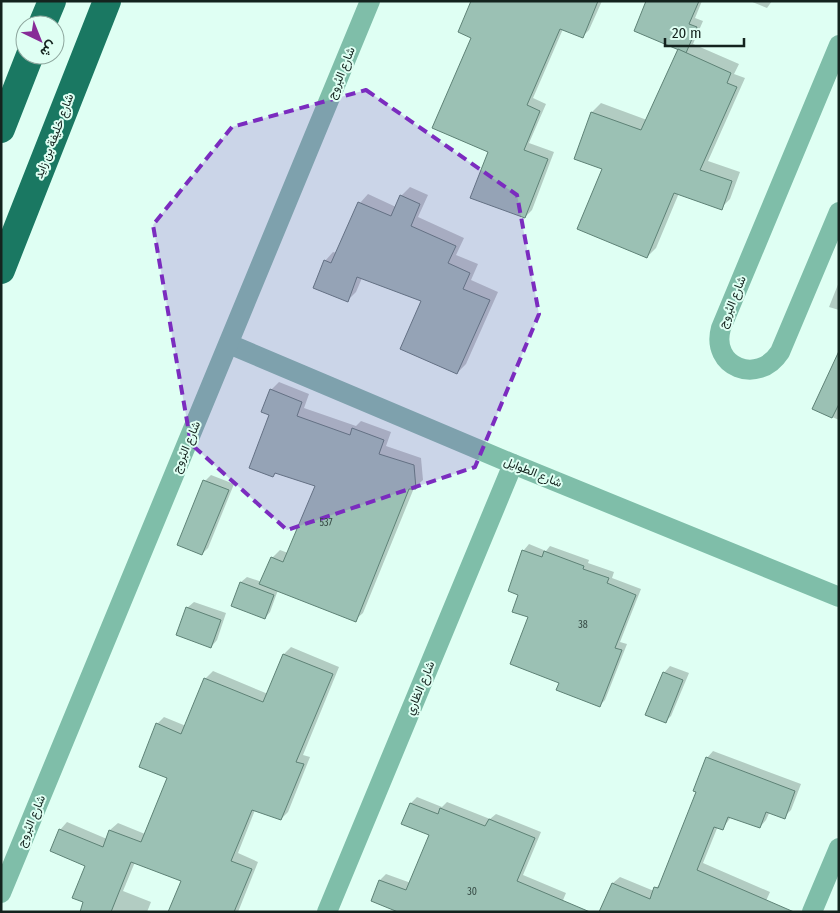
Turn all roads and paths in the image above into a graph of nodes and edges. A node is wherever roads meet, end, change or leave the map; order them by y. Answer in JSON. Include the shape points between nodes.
{"nodes":[{"id":1,"x":52,"y":1,"type":"edge"},
{"id":2,"x":107,"y":1,"type":"edge"},
{"id":3,"x":370,"y":1,"type":"edge"},
{"id":4,"x":46,"y":15,"type":"edge"},
{"id":5,"x":839,"y":45,"type":"edge"},
{"id":6,"x":26,"y":65,"type":"edge"},
{"id":7,"x":1,"y":129,"type":"edge"},
{"id":8,"x":839,"y":212,"type":"edge"},
{"id":9,"x":1,"y":270,"type":"edge"},
{"id":10,"x":229,"y":344,"type":"junction"},
{"id":11,"x":513,"y":464,"type":"junction"},
{"id":12,"x":839,"y":597,"type":"edge"},
{"id":13,"x":839,"y":848,"type":"edge"},
{"id":14,"x":1,"y":893,"type":"edge"},
{"id":15,"x":327,"y":912,"type":"edge"},
{"id":16,"x":812,"y":912,"type":"edge"}],
"edges":[{"from":1,"to":4,"type":"highway"},
{"from":2,"to":9,"type":"highway","name":"شارع خليفة بن زايد"},
{"from":3,"to":10,"type":"street","name":"شارع البُروج"},
{"from":5,"to":8,"type":"street","name":"شارع البُروج","via":[[721,328],[719,346],[726,360],[748,370],[766,368],[774,362]]},
{"from":6,"to":7,"type":"highway"},
{"from":10,"to":11,"type":"street","name":"شارع الطوايل"},
{"from":10,"to":14,"type":"street","name":"شارع البُروج"},
{"from":11,"to":12,"type":"street","name":"شارع الطوايل"},
{"from":11,"to":15,"type":"street","name":"شارع الظاري"},
{"from":13,"to":16,"type":"street"}]}
